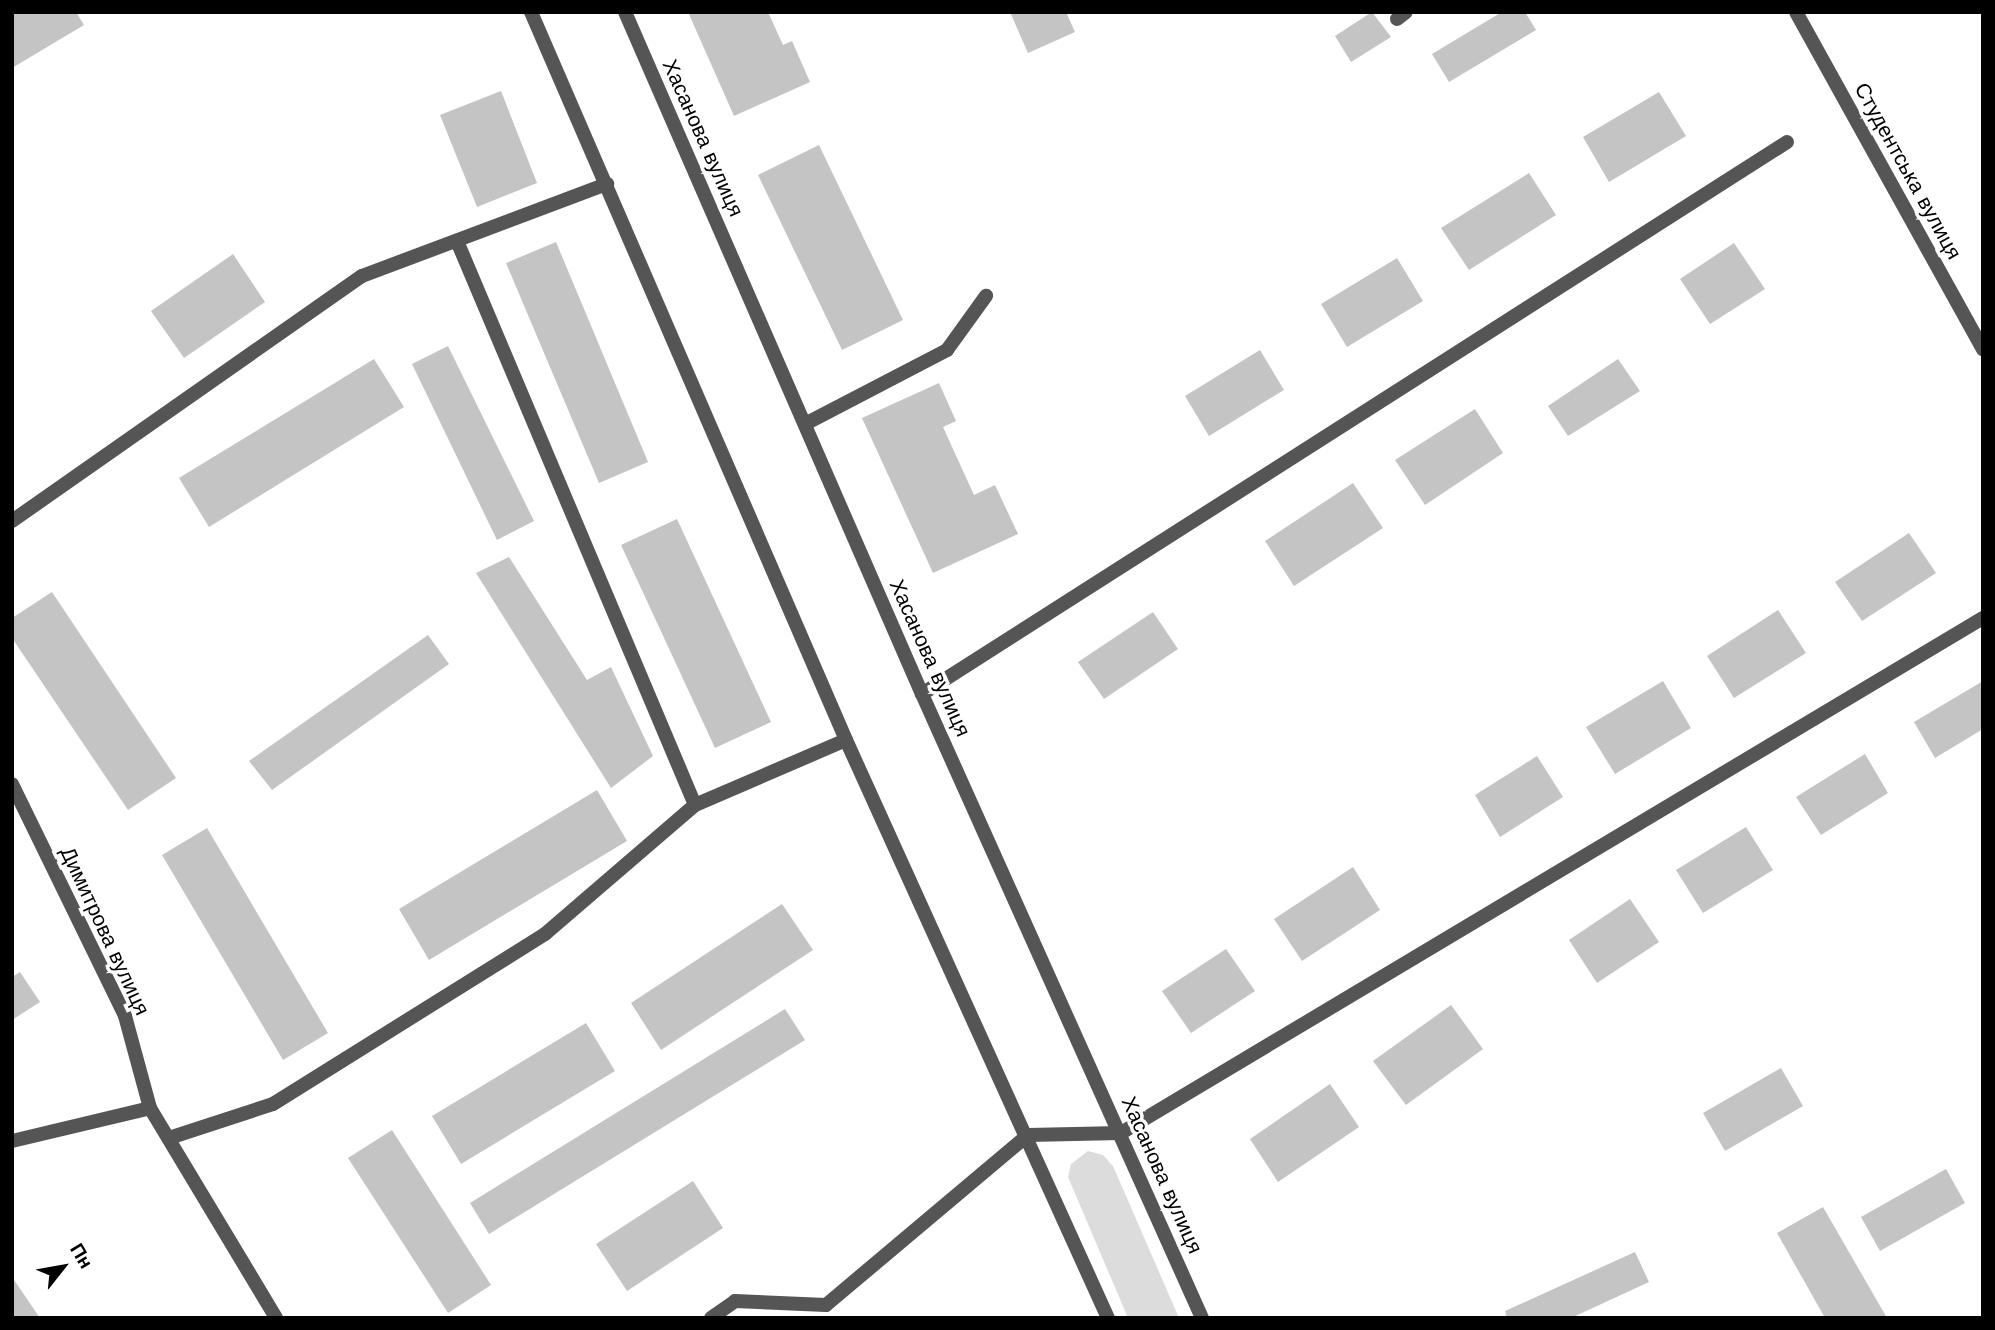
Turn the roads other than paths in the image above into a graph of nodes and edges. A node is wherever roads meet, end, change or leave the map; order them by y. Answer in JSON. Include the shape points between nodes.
{"nodes":[{"id":1,"x":531,"y":12,"type":"edge"},
{"id":2,"x":625,"y":12,"type":"edge"},
{"id":3,"x":1796,"y":12,"type":"edge"},
{"id":4,"x":1787,"y":142,"type":"dead end"},
{"id":5,"x":607,"y":184,"type":"junction"},
{"id":6,"x":457,"y":241,"type":"junction"},
{"id":7,"x":986,"y":296,"type":"dead end"},
{"id":8,"x":1983,"y":350,"type":"edge"},
{"id":9,"x":805,"y":424,"type":"junction"},
{"id":10,"x":12,"y":521,"type":"edge"},
{"id":11,"x":1983,"y":618,"type":"edge"},
{"id":12,"x":922,"y":694,"type":"junction"},
{"id":13,"x":846,"y":740,"type":"junction"},
{"id":14,"x":12,"y":784,"type":"edge"},
{"id":15,"x":695,"y":805,"type":"junction"},
{"id":16,"x":150,"y":1108,"type":"junction"},
{"id":17,"x":1121,"y":1133,"type":"junction"},
{"id":18,"x":1028,"y":1135,"type":"junction"},
{"id":19,"x":169,"y":1138,"type":"junction"},
{"id":20,"x":12,"y":1141,"type":"edge"},
{"id":21,"x":276,"y":1318,"type":"edge"},
{"id":22,"x":711,"y":1318,"type":"edge"},
{"id":23,"x":1108,"y":1318,"type":"edge"},
{"id":24,"x":1202,"y":1318,"type":"edge"}],
"edges":[{"from":1,"to":5,"type":"street"},
{"from":2,"to":9,"type":"street","name":"Хасанова вулиця"},
{"from":3,"to":8,"type":"street","name":"Студентська вулиця"},
{"from":4,"to":12,"type":"street"},
{"from":5,"to":6,"type":"street"},
{"from":5,"to":13,"type":"street"},
{"from":6,"to":10,"type":"street","via":[[362,276]]},
{"from":6,"to":15,"type":"street"},
{"from":7,"to":9,"type":"street","via":[[947,350]]},
{"from":9,"to":12,"type":"street","name":"Хасанова вулиця"},
{"from":11,"to":17,"type":"street"},
{"from":12,"to":17,"type":"street","name":"Хасанова вулиця"},
{"from":13,"to":15,"type":"street"},
{"from":13,"to":18,"type":"street"},
{"from":14,"to":16,"type":"street","name":"Димитрова вулиця","via":[[125,1016]]},
{"from":15,"to":19,"type":"street","via":[[545,934],[273,1104]]},
{"from":16,"to":19,"type":"street","name":"Димитрова вулиця"},
{"from":16,"to":20,"type":"street"},
{"from":17,"to":18,"type":"street"},
{"from":17,"to":24,"type":"street","name":"Хасанова вулиця"},
{"from":18,"to":22,"type":"street","via":[[827,1305],[735,1301]]},
{"from":18,"to":23,"type":"street"},
{"from":19,"to":21,"type":"street","name":"Димитрова вулиця"}]}
